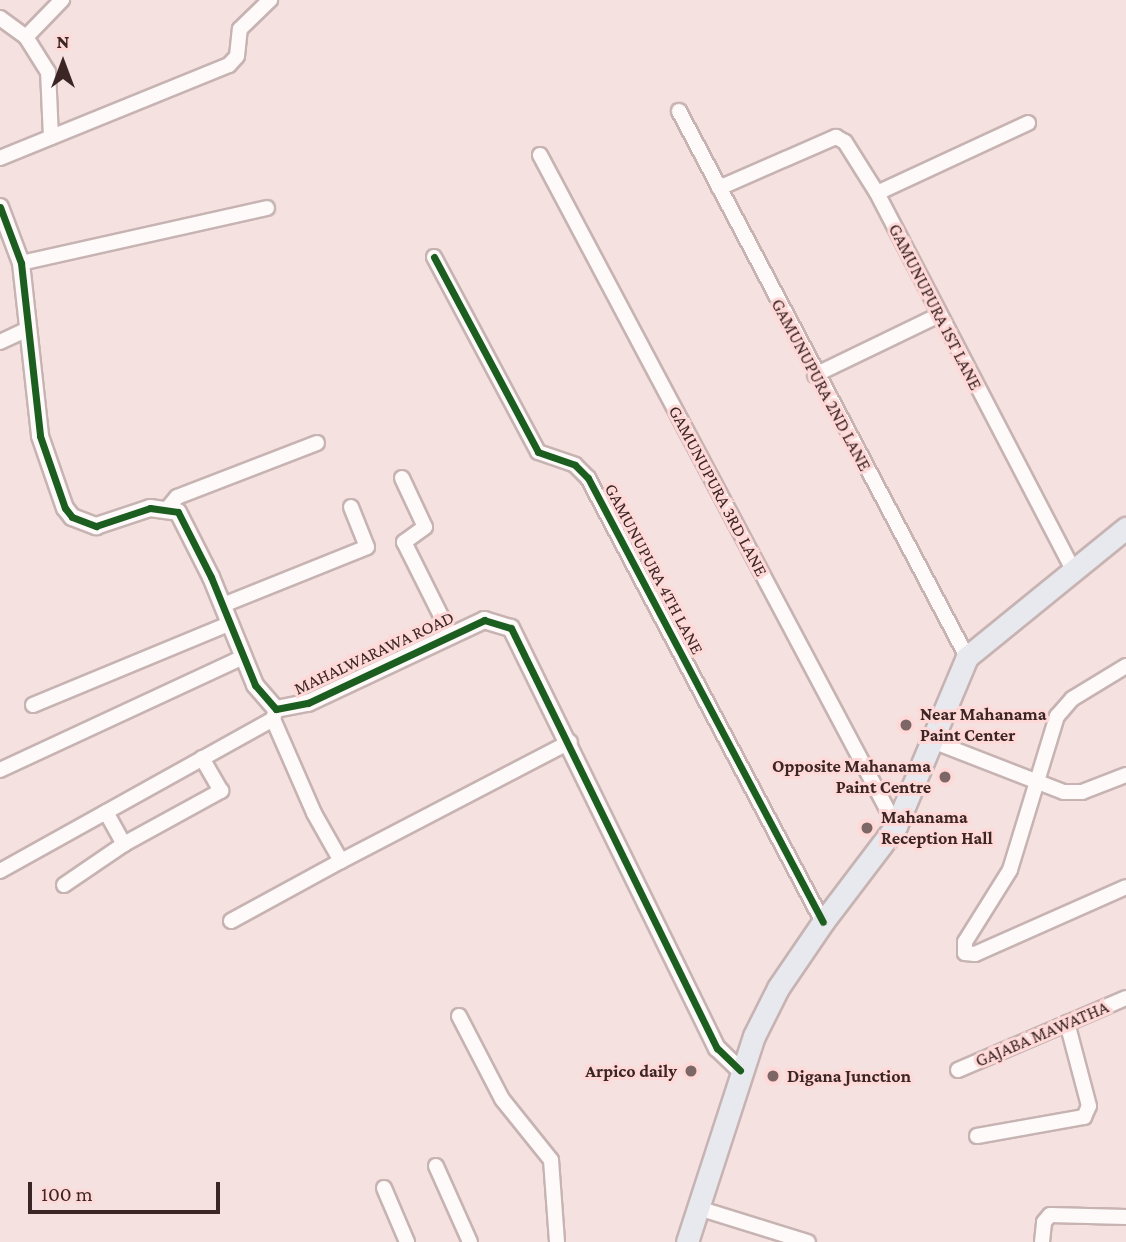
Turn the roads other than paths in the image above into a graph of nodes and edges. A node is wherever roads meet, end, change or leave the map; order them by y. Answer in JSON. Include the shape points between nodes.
{"nodes":[{"id":1,"x":62,"y":0,"type":"edge"},
{"id":2,"x":270,"y":0,"type":"edge"},
{"id":3,"x":0,"y":18,"type":"edge"},
{"id":4,"x":26,"y":37,"type":"junction"},
{"id":5,"x":679,"y":111,"type":"dead end"},
{"id":6,"x":1028,"y":122,"type":"dead end"},
{"id":7,"x":51,"y":138,"type":"junction"},
{"id":8,"x":540,"y":155,"type":"dead end"},
{"id":9,"x":0,"y":158,"type":"edge"},
{"id":10,"x":719,"y":188,"type":"junction"},
{"id":11,"x":877,"y":194,"type":"junction"},
{"id":12,"x":0,"y":207,"type":"edge"},
{"id":13,"x":267,"y":208,"type":"dead end"},
{"id":14,"x":434,"y":257,"type":"dead end"},
{"id":15,"x":21,"y":263,"type":"junction"},
{"id":16,"x":939,"y":315,"type":"junction"},
{"id":17,"x":28,"y":329,"type":"junction"},
{"id":18,"x":0,"y":342,"type":"edge"},
{"id":19,"x":815,"y":375,"type":"junction"},
{"id":20,"x":317,"y":443,"type":"dead end"},
{"id":21,"x":402,"y":478,"type":"dead end"},
{"id":22,"x":351,"y":507,"type":"dead end"},
{"id":23,"x":168,"y":508,"type":"junction"},
{"id":24,"x":1126,"y":528,"type":"edge"},
{"id":25,"x":1072,"y":568,"type":"junction"},
{"id":26,"x":223,"y":605,"type":"junction"},
{"id":27,"x":231,"y":623,"type":"junction"},
{"id":28,"x":450,"y":635,"type":"junction"},
{"id":29,"x":243,"y":657,"type":"junction"},
{"id":30,"x":967,"y":657,"type":"junction"},
{"id":31,"x":1126,"y":666,"type":"edge"},
{"id":32,"x":33,"y":705,"type":"dead end"},
{"id":33,"x":274,"y":714,"type":"junction"},
{"id":34,"x":935,"y":741,"type":"junction"},
{"id":35,"x":570,"y":742,"type":"junction"},
{"id":36,"x":202,"y":758,"type":"junction"},
{"id":37,"x":0,"y":770,"type":"edge"},
{"id":38,"x":1126,"y":775,"type":"edge"},
{"id":39,"x":1040,"y":783,"type":"junction"},
{"id":40,"x":106,"y":812,"type":"junction"},
{"id":41,"x":896,"y":826,"type":"junction"},
{"id":42,"x":124,"y":844,"type":"junction"},
{"id":43,"x":341,"y":861,"type":"junction"},
{"id":44,"x":0,"y":871,"type":"edge"},
{"id":45,"x":64,"y":885,"type":"dead end"},
{"id":46,"x":1126,"y":887,"type":"edge"},
{"id":47,"x":231,"y":921,"type":"dead end"},
{"id":48,"x":823,"y":922,"type":"junction"},
{"id":49,"x":1126,"y":998,"type":"edge"},
{"id":50,"x":459,"y":1016,"type":"dead end"},
{"id":51,"x":1067,"y":1023,"type":"junction"},
{"id":52,"x":740,"y":1070,"type":"junction"},
{"id":53,"x":958,"y":1070,"type":"dead end"},
{"id":54,"x":977,"y":1136,"type":"dead end"},
{"id":55,"x":436,"y":1166,"type":"dead end"},
{"id":56,"x":384,"y":1188,"type":"dead end"},
{"id":57,"x":698,"y":1208,"type":"junction"},
{"id":58,"x":1126,"y":1217,"type":"edge"},
{"id":59,"x":407,"y":1242,"type":"edge"},
{"id":60,"x":470,"y":1242,"type":"edge"},
{"id":61,"x":557,"y":1242,"type":"edge"},
{"id":62,"x":687,"y":1242,"type":"edge"},
{"id":63,"x":808,"y":1242,"type":"edge"},
{"id":64,"x":1042,"y":1242,"type":"edge"}],
"edges":[{"from":1,"to":4,"type":"street"},
{"from":2,"to":7,"type":"street","via":[[240,29],[237,56],[229,65]]},
{"from":3,"to":4,"type":"street"},
{"from":4,"to":7,"type":"street","via":[[48,72]]},
{"from":5,"to":10,"type":"street","name":"GAMUNUPURA 2ND LANE"},
{"from":6,"to":11,"type":"street"},
{"from":7,"to":9,"type":"street"},
{"from":8,"to":41,"type":"street","name":"GAMUNUPURA 3RD LANE"},
{"from":10,"to":11,"type":"street","name":"GAMUNUPURA 1ST LANE","via":[[836,138],[845,142]]},
{"from":10,"to":19,"type":"street","name":"GAMUNUPURA 2ND LANE"},
{"from":11,"to":16,"type":"street","name":"GAMUNUPURA 1ST LANE"},
{"from":12,"to":15,"type":"street"},
{"from":13,"to":15,"type":"street"},
{"from":14,"to":48,"type":"street","name":"GAMUNUPURA 4TH LANE","via":[[538,452],[575,465],[588,478]]},
{"from":15,"to":17,"type":"street"},
{"from":16,"to":19,"type":"street"},
{"from":16,"to":25,"type":"street","name":"GAMUNUPURA 1ST LANE"},
{"from":17,"to":18,"type":"street"},
{"from":17,"to":23,"type":"street","via":[[40,436],[65,508],[82,524],[96,526],[150,508]]},
{"from":19,"to":30,"type":"street","name":"GAMUNUPURA 2ND LANE"},
{"from":20,"to":23,"type":"street","via":[[177,497]]},
{"from":21,"to":28,"type":"street","via":[[425,527],[404,542]]},
{"from":22,"to":26,"type":"street","via":[[367,547]]},
{"from":23,"to":26,"type":"street","name":"MAHALWARAWA ROAD","via":[[184,520]]},
{"from":24,"to":25,"type":"main road"},
{"from":25,"to":30,"type":"main road"},
{"from":26,"to":27,"type":"street","name":"MAHALWARAWA ROAD"},
{"from":27,"to":29,"type":"street","name":"MAHALWARAWA ROAD"},
{"from":27,"to":32,"type":"street"},
{"from":28,"to":33,"type":"street","name":"MAHALWARAWA ROAD","via":[[308,703]]},
{"from":28,"to":35,"type":"street","name":"MAHALWARAWA ROAD","via":[[484,620],[511,628]]},
{"from":29,"to":33,"type":"street","name":"MAHALWARAWA ROAD"},
{"from":29,"to":37,"type":"street"},
{"from":30,"to":34,"type":"main road"},
{"from":31,"to":39,"type":"street","via":[[1072,699],[1057,716]]},
{"from":33,"to":36,"type":"street"},
{"from":33,"to":43,"type":"street","via":[[314,813]]},
{"from":34,"to":39,"type":"street"},
{"from":34,"to":41,"type":"main road"},
{"from":35,"to":43,"type":"street"},
{"from":35,"to":52,"type":"street","name":"MAHALWARAWA ROAD","via":[[717,1048]]},
{"from":36,"to":40,"type":"street"},
{"from":36,"to":42,"type":"street","via":[[221,791]]},
{"from":38,"to":39,"type":"street","via":[[1082,792]]},
{"from":39,"to":46,"type":"street","via":[[1010,870],[965,942],[965,953],[975,954]]},
{"from":40,"to":42,"type":"street"},
{"from":40,"to":44,"type":"street"},
{"from":41,"to":48,"type":"main road"},
{"from":42,"to":45,"type":"street"},
{"from":43,"to":47,"type":"street"},
{"from":48,"to":52,"type":"main road","via":[[778,988]]},
{"from":49,"to":51,"type":"street","name":"GAJABA MAWATHA"},
{"from":50,"to":61,"type":"street","via":[[502,1100],[551,1160]]},
{"from":51,"to":53,"type":"street","name":"GAJABA MAWATHA"},
{"from":51,"to":54,"type":"street","via":[[1089,1106],[1084,1117]]},
{"from":52,"to":57,"type":"main road"},
{"from":55,"to":60,"type":"street"},
{"from":56,"to":59,"type":"street"},
{"from":57,"to":62,"type":"main road"},
{"from":57,"to":63,"type":"street"},
{"from":58,"to":64,"type":"street","via":[[1049,1216]]}]}
